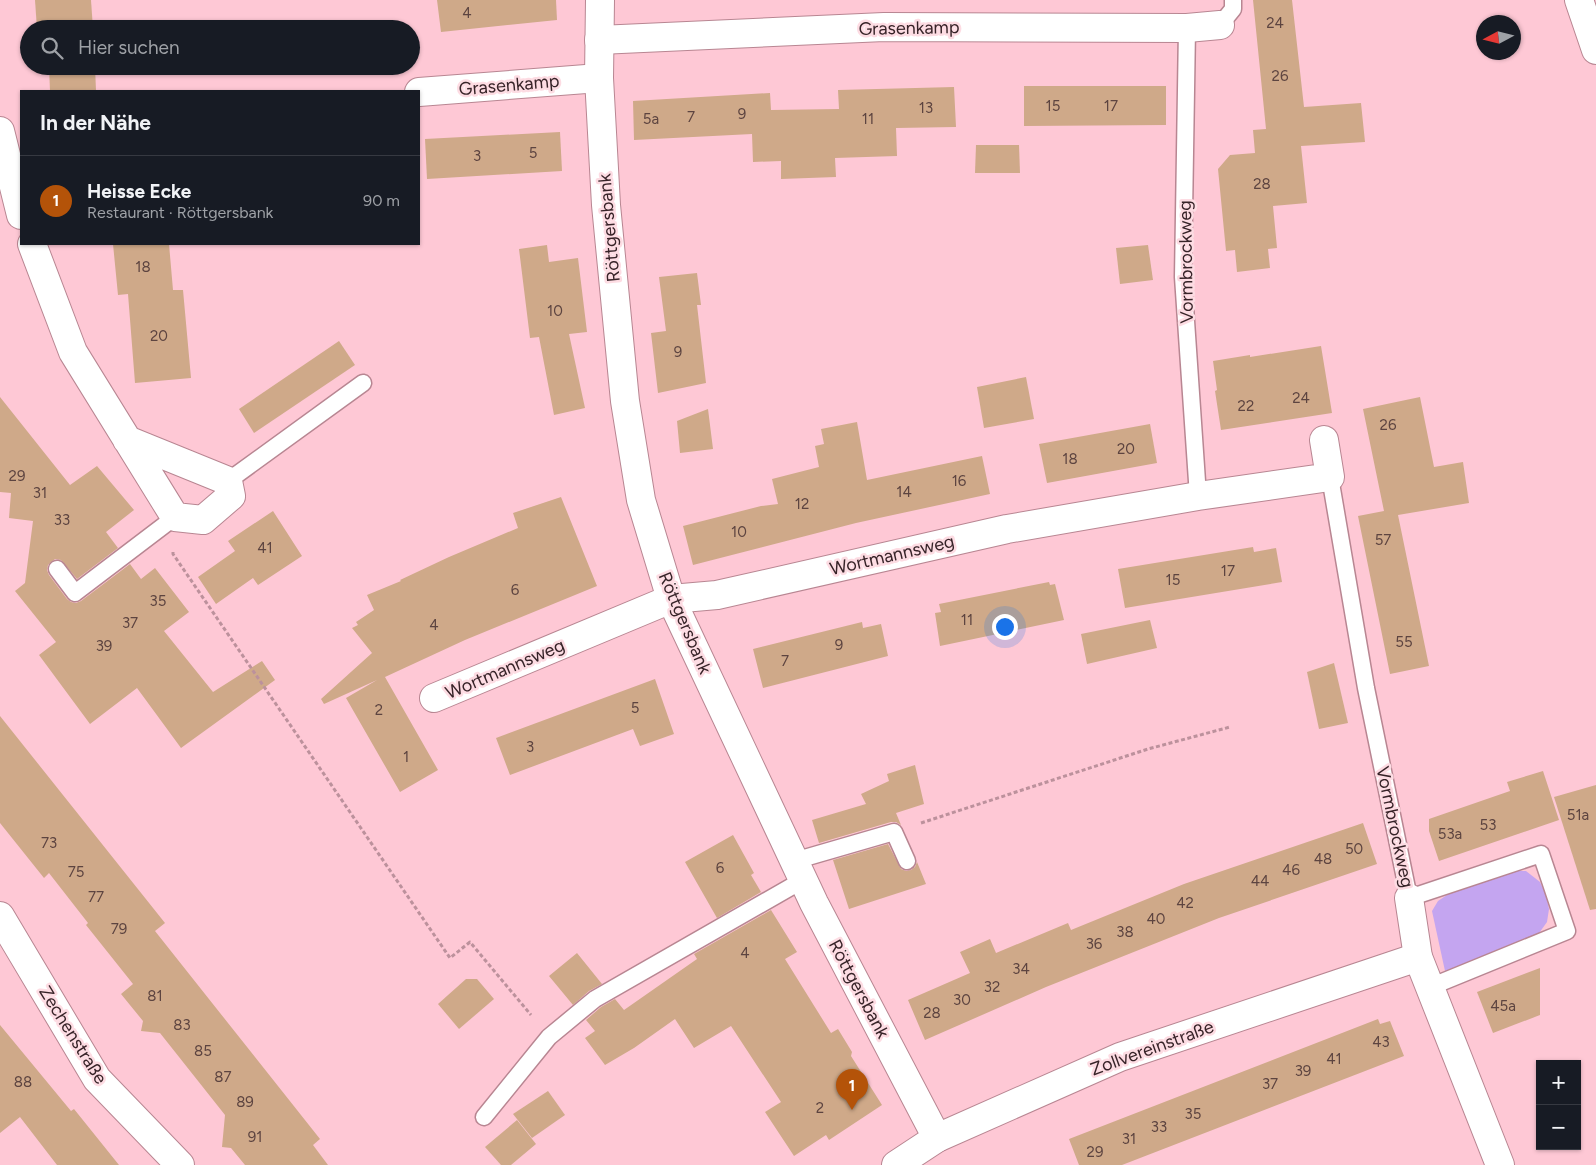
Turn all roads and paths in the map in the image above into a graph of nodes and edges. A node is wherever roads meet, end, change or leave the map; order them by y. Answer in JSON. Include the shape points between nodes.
{"nodes":[{"id":1,"x":600,"y":0,"type":"edge"},
{"id":2,"x":1233,"y":0,"type":"edge"},
{"id":3,"x":1579,"y":0,"type":"edge"},
{"id":4,"x":1220,"y":25,"type":"joint"},
{"id":5,"x":1187,"y":28,"type":"junction"},
{"id":6,"x":599,"y":40,"type":"junction"},
{"id":7,"x":1596,"y":50,"type":"edge"},
{"id":8,"x":599,"y":78,"type":"junction"},
{"id":9,"x":420,"y":92,"type":"edge"},
{"id":10,"x":0,"y":130,"type":"edge"},
{"id":11,"x":20,"y":211,"type":"edge"},
{"id":12,"x":32,"y":245,"type":"edge"},
{"id":13,"x":363,"y":383,"type":"dead end"},
{"id":14,"x":127,"y":440,"type":"junction"},
{"id":15,"x":1324,"y":440,"type":"dead end"},
{"id":16,"x":1330,"y":477,"type":"junction"},
{"id":17,"x":228,"y":480,"type":"junction"},
{"id":18,"x":1198,"y":496,"type":"junction"},
{"id":19,"x":175,"y":517,"type":"junction"},
{"id":20,"x":57,"y":569,"type":"dead end"},
{"id":21,"x":671,"y":599,"type":"junction"},
{"id":22,"x":434,"y":698,"type":"dead end"},
{"id":23,"x":1230,"y":727,"type":"dead end"},
{"id":24,"x":894,"y":832,"type":"junction"},
{"id":25,"x":907,"y":862,"type":"dead end"},
{"id":26,"x":799,"y":870,"type":"junction"},
{"id":27,"x":1409,"y":898,"type":"junction"},
{"id":28,"x":0,"y":916,"type":"edge"},
{"id":29,"x":1418,"y":957,"type":"junction"},
{"id":30,"x":1430,"y":987,"type":"junction"},
{"id":31,"x":549,"y":1037,"type":"junction"},
{"id":32,"x":484,"y":1117,"type":"dead end"},
{"id":33,"x":937,"y":1138,"type":"junction"},
{"id":34,"x":180,"y":1165,"type":"edge"},
{"id":35,"x":896,"y":1165,"type":"edge"},
{"id":36,"x":1500,"y":1165,"type":"edge"}],
"edges":[{"from":1,"to":6,"type":"main road","name":"Röttgersbank"},
{"from":2,"to":4,"type":"lane","via":[[1233,9]]},
{"from":3,"to":7,"type":"main road"},
{"from":4,"to":5,"type":"main road","name":"Grasenkamp"},
{"from":5,"to":6,"type":"main road","name":"Grasenkamp","via":[[884,27]]},
{"from":5,"to":18,"type":"lane","name":"Vormbrockweg","via":[[1183,277]]},
{"from":6,"to":8,"type":"main road","name":"Röttgersbank"},
{"from":8,"to":9,"type":"main road","name":"Grasenkamp"},
{"from":8,"to":21,"type":"main road","name":"Röttgersbank","via":[[606,205],[625,401],[641,500]]},
{"from":10,"to":11,"type":"main road"},
{"from":12,"to":14,"type":"main road","via":[[74,352]]},
{"from":13,"to":17,"type":"lane"},
{"from":14,"to":17,"type":"main road"},
{"from":14,"to":19,"type":"main road"},
{"from":15,"to":16,"type":"main road"},
{"from":16,"to":18,"type":"main road","name":"Wortmannsweg"},
{"from":16,"to":27,"type":"lane","name":"Vormbrockweg","via":[[1366,688]]},
{"from":17,"to":19,"type":"main road","via":[[232,496],[202,520]]},
{"from":18,"to":21,"type":"main road","name":"Wortmannsweg","via":[[1007,529],[717,595]]},
{"from":19,"to":20,"type":"lane","via":[[75,593]]},
{"from":19,"to":31,"type":"path","via":[[173,554],[450,958],[470,942]]},
{"from":21,"to":22,"type":"main road","name":"Wortmannsweg"},
{"from":21,"to":26,"type":"main road","name":"Röttgersbank"},
{"from":23,"to":24,"type":"path","via":[[1148,749]]},
{"from":24,"to":25,"type":"lane"},
{"from":24,"to":26,"type":"lane"},
{"from":26,"to":31,"type":"lane","via":[[595,999]]},
{"from":26,"to":33,"type":"main road","name":"Röttgersbank"},
{"from":27,"to":29,"type":"main road","name":"Vormbrockweg"},
{"from":27,"to":30,"type":"lane","via":[[1541,854],[1567,931]]},
{"from":28,"to":34,"type":"main road","name":"Zechenstraße","via":[[97,1079]]},
{"from":29,"to":30,"type":"main road","name":"Vormbrockweg"},
{"from":29,"to":33,"type":"main road","name":"Zollvereinstraße","via":[[1120,1057]]},
{"from":30,"to":36,"type":"main road","name":"Vormbrockweg"},
{"from":31,"to":32,"type":"lane"},
{"from":33,"to":35,"type":"main road","name":"Zollvereinstraße"}]}
